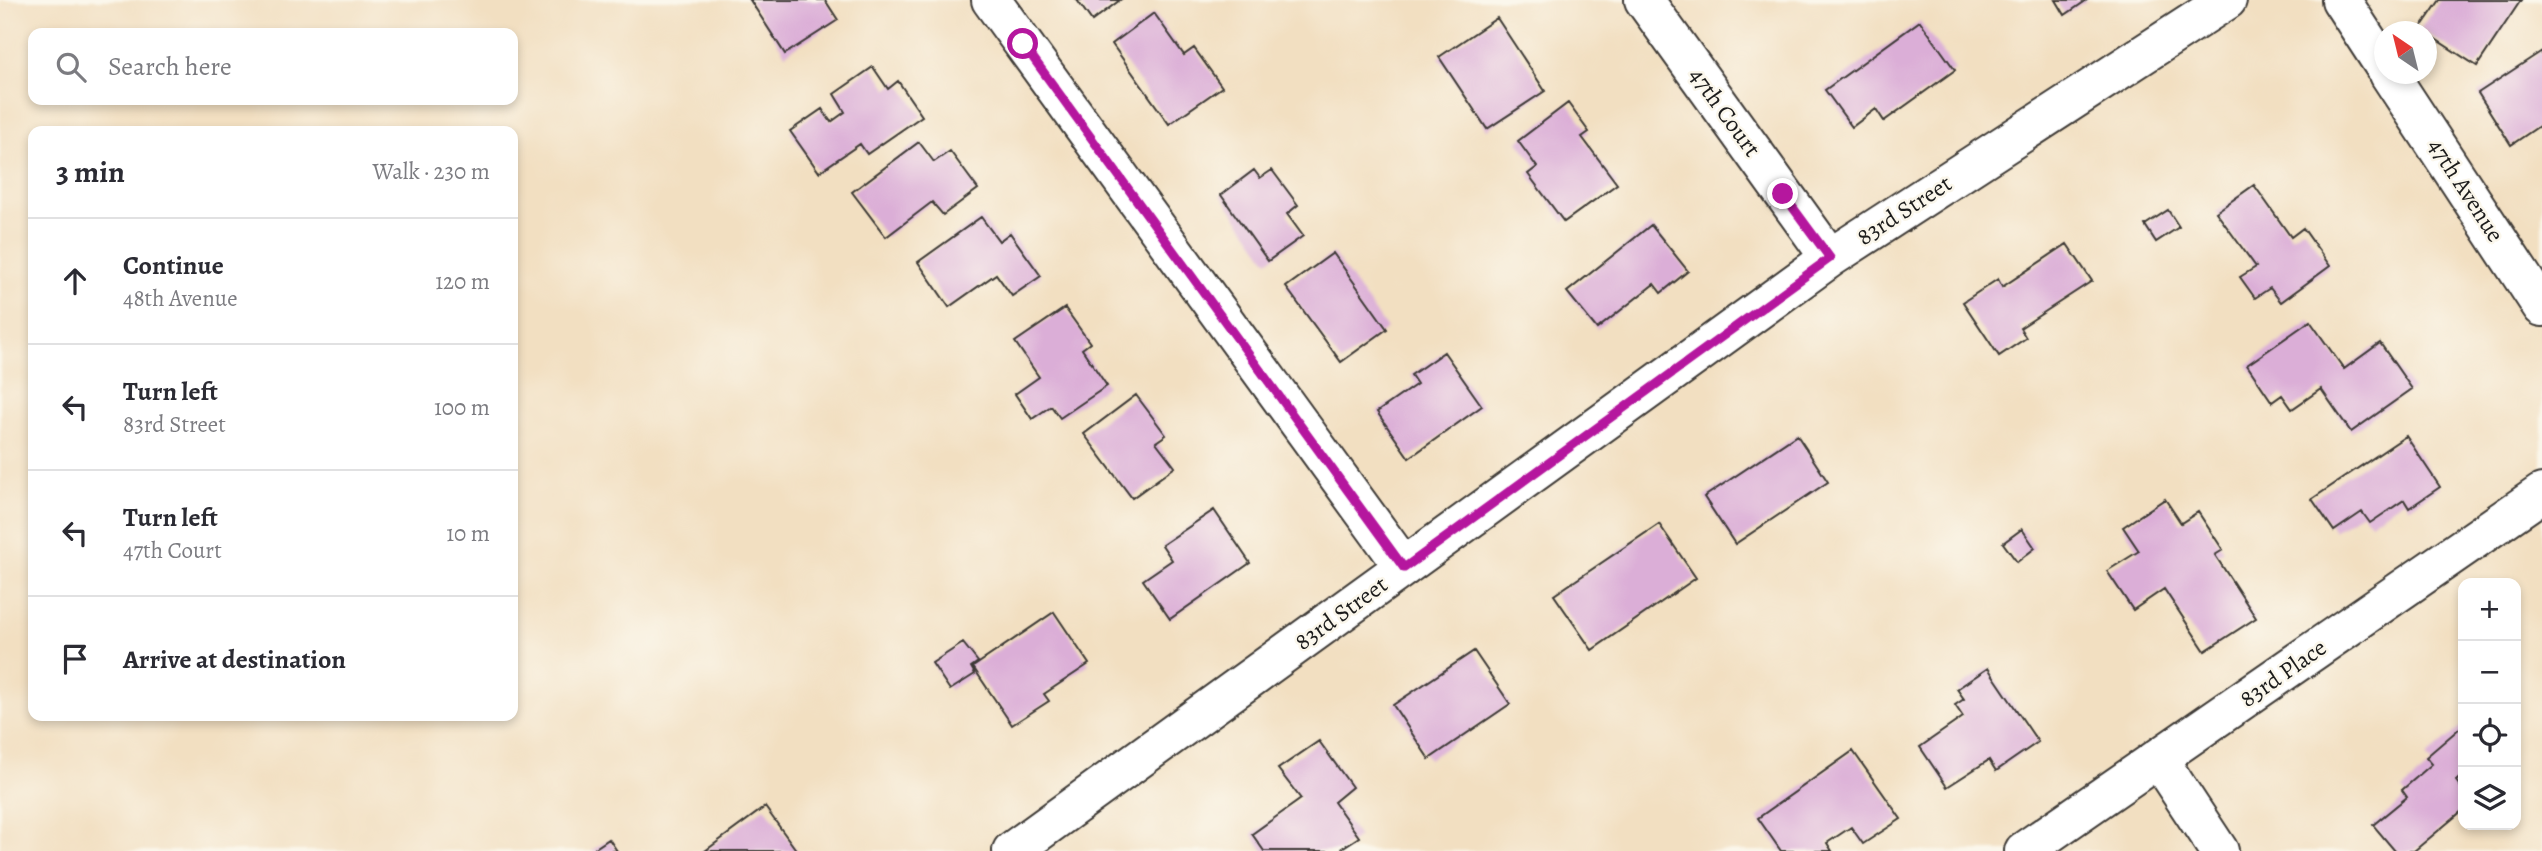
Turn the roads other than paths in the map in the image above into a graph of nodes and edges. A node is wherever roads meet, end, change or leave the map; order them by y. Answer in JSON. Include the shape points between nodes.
{"nodes":[{"id":1,"x":991,"y":0,"type":"edge"},
{"id":2,"x":1644,"y":0,"type":"edge"},
{"id":3,"x":2227,"y":0,"type":"edge"},
{"id":4,"x":2341,"y":0,"type":"edge"},
{"id":5,"x":2374,"y":50,"type":"edge"},
{"id":6,"x":2396,"y":84,"type":"edge"},
{"id":7,"x":1830,"y":258,"type":"junction"},
{"id":8,"x":2542,"y":307,"type":"edge"},
{"id":9,"x":2542,"y":493,"type":"edge"},
{"id":10,"x":1404,"y":568,"type":"junction"},
{"id":11,"x":2159,"y":760,"type":"junction"},
{"id":12,"x":1012,"y":851,"type":"edge"},
{"id":13,"x":2024,"y":851,"type":"edge"},
{"id":14,"x":2219,"y":851,"type":"edge"}],
"edges":[{"from":1,"to":10,"type":"street"},
{"from":2,"to":7,"type":"street","name":"47th Court"},
{"from":3,"to":7,"type":"street","name":"83rd Street"},
{"from":4,"to":5,"type":"street"},
{"from":6,"to":8,"type":"street","name":"47th Avenue"},
{"from":7,"to":10,"type":"street","name":"83rd Street"},
{"from":9,"to":11,"type":"street","name":"83rd Place"},
{"from":10,"to":12,"type":"street","name":"83rd Street"},
{"from":11,"to":13,"type":"street","name":"83rd Place"},
{"from":11,"to":14,"type":"street"}]}
